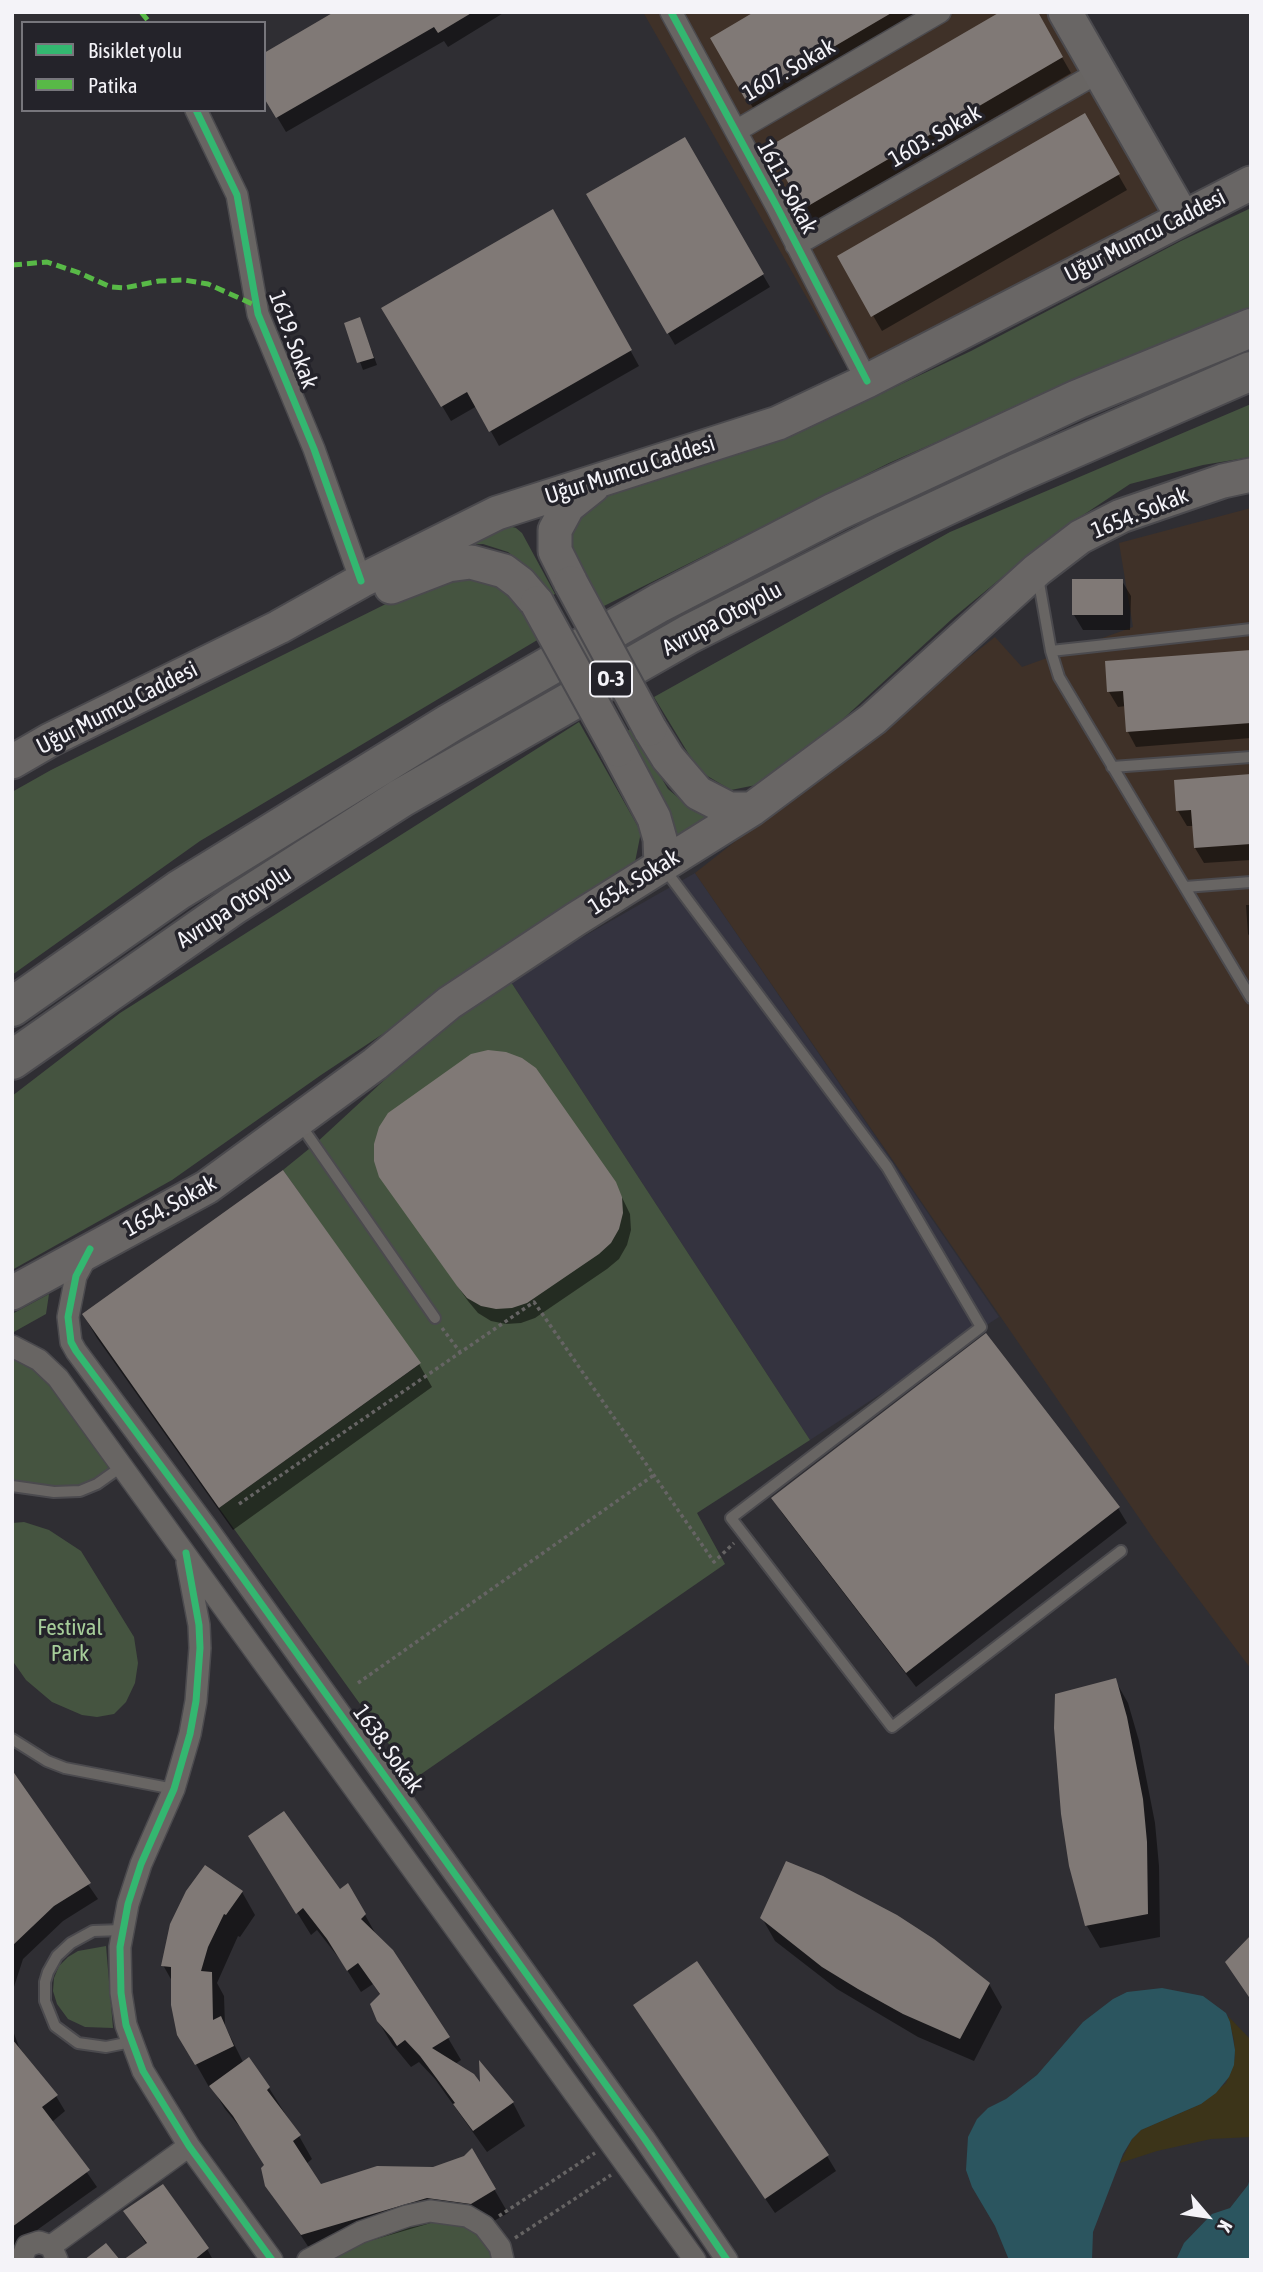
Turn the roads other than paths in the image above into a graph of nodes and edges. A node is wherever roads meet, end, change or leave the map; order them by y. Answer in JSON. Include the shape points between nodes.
{"nodes":[{"id":1,"x":940,"y":12,"type":"edge"},
{"id":2,"x":1065,"y":12,"type":"edge"},
{"id":3,"x":680,"y":15,"type":"edge"},
{"id":4,"x":1099,"y":72,"type":"junction"},
{"id":5,"x":197,"y":112,"type":"edge"},
{"id":6,"x":736,"y":131,"type":"junction"},
{"id":7,"x":1251,"y":183,"type":"edge"},
{"id":8,"x":1182,"y":216,"type":"junction"},
{"id":9,"x":796,"y":246,"type":"junction"},
{"id":10,"x":1251,"y":328,"type":"edge"},
{"id":11,"x":1251,"y":371,"type":"edge"},
{"id":12,"x":867,"y":381,"type":"junction"},
{"id":13,"x":1251,"y":475,"type":"edge"},
{"id":14,"x":603,"y":478,"type":"junction"},
{"id":15,"x":1037,"y":570,"type":"junction"},
{"id":16,"x":360,"y":581,"type":"junction"},
{"id":17,"x":279,"y":627,"type":"junction"},
{"id":18,"x":1251,"y":629,"type":"edge"},
{"id":19,"x":1051,"y":651,"type":"junction"},
{"id":20,"x":1251,"y":757,"type":"edge"},
{"id":21,"x":12,"y":762,"type":"edge"},
{"id":22,"x":1112,"y":766,"type":"junction"},
{"id":23,"x":752,"y":810,"type":"junction"},
{"id":24,"x":662,"y":865,"type":"junction"},
{"id":25,"x":1251,"y":883,"type":"edge"},
{"id":26,"x":1185,"y":887,"type":"junction"},
{"id":27,"x":1251,"y":998,"type":"edge"},
{"id":28,"x":12,"y":1007,"type":"edge"},
{"id":29,"x":12,"y":1060,"type":"edge"},
{"id":30,"x":299,"y":1122,"type":"junction"},
{"id":31,"x":90,"y":1249,"type":"junction"},
{"id":32,"x":12,"y":1293,"type":"edge"},
{"id":33,"x":435,"y":1318,"type":"road end"},
{"id":34,"x":12,"y":1346,"type":"edge"},
{"id":35,"x":121,"y":1466,"type":"junction"},
{"id":36,"x":12,"y":1486,"type":"edge"},
{"id":37,"x":1121,"y":1551,"type":"dead end"},
{"id":38,"x":186,"y":1553,"type":"junction"},
{"id":39,"x":12,"y":1739,"type":"edge"},
{"id":40,"x":174,"y":1789,"type":"junction"},
{"id":41,"x":122,"y":1930,"type":"junction"},
{"id":42,"x":131,"y":2042,"type":"junction"},
{"id":43,"x":189,"y":2146,"type":"junction"},
{"id":44,"x":54,"y":2253,"type":"edge"},
{"id":45,"x":501,"y":2254,"type":"edge"},
{"id":46,"x":21,"y":2260,"type":"edge"},
{"id":47,"x":272,"y":2260,"type":"edge"},
{"id":48,"x":308,"y":2260,"type":"edge"},
{"id":49,"x":695,"y":2260,"type":"edge"},
{"id":50,"x":727,"y":2260,"type":"edge"}],
"edges":[{"from":1,"to":6,"type":"street","name":"1607. Sokak"},
{"from":2,"to":4,"type":"main road"},
{"from":3,"to":6,"type":"street","name":"1611. Sokak"},
{"from":4,"to":8,"type":"main road"},
{"from":4,"to":9,"type":"street","name":"1603. Sokak"},
{"from":5,"to":16,"type":"street","name":"1619. Sokak","via":[[237,195],[258,314],[314,449]]},
{"from":6,"to":9,"type":"street","name":"1611. Sokak"},
{"from":7,"to":8,"type":"main road","name":"Uğur Mumcu Caddesi"},
{"from":8,"to":12,"type":"main road","name":"Uğur Mumcu Caddesi"},
{"from":9,"to":12,"type":"street","name":"1611. Sokak"},
{"from":10,"to":28,"type":"highway","name":"Avrupa Otoyolu","number":"O-3","via":[[966,451],[659,603],[450,723],[179,890]]},
{"from":11,"to":29,"type":"highway","name":"Avrupa Otoyolu","number":"O-3","via":[[886,534],[689,634],[401,798],[234,905]]},
{"from":12,"to":14,"type":"main road","name":"Uğur Mumcu Caddesi","via":[[778,423]]},
{"from":13,"to":15,"type":"main road","name":"1654. Sokak","via":[[1121,516],[1080,537]]},
{"from":14,"to":16,"type":"main road","name":"Uğur Mumcu Caddesi","via":[[497,513]]},
{"from":14,"to":23,"type":"main road","bridge":true,"via":[[568,506],[555,530],[555,551],[674,766],[698,793],[729,809]]},
{"from":15,"to":19,"type":"lane"},
{"from":15,"to":23,"type":"main road","name":"1654. Sokak","via":[[873,719]]},
{"from":16,"to":17,"type":"main road","name":"Uğur Mumcu Caddesi"},
{"from":17,"to":21,"type":"main road","name":"Uğur Mumcu Caddesi"},
{"from":17,"to":24,"type":"main road","bridge":true,"via":[[459,562],[482,563],[504,571],[537,603],[618,750],[654,818]]},
{"from":18,"to":19,"type":"lane"},
{"from":19,"to":22,"type":"lane","via":[[1059,677]]},
{"from":20,"to":22,"type":"lane"},
{"from":22,"to":26,"type":"lane"},
{"from":23,"to":24,"type":"main road","name":"1654. Sokak"},
{"from":24,"to":30,"type":"main road","name":"1654. Sokak","via":[[449,1003]]},
{"from":24,"to":37,"type":"lane","via":[[887,1167],[981,1327],[732,1518],[892,1727]]},
{"from":25,"to":26,"type":"lane"},
{"from":26,"to":27,"type":"lane"},
{"from":30,"to":31,"type":"main road","name":"1654. Sokak","via":[[207,1187]]},
{"from":30,"to":33,"type":"lane"},
{"from":31,"to":32,"type":"main road","name":"1654. Sokak"},
{"from":31,"to":50,"type":"street","name":"1638. Sokak","via":[[76,1276],[68,1317],[76,1351],[644,2138]]},
{"from":34,"to":35,"type":"street","via":[[50,1368]]},
{"from":35,"to":36,"type":"lane","via":[[80,1491]]},
{"from":35,"to":38,"type":"street"},
{"from":38,"to":40,"type":"street","via":[[199,1625],[199,1675],[190,1734]]},
{"from":38,"to":49,"type":"street"},
{"from":39,"to":40,"type":"lane","via":[[65,1768]]},
{"from":40,"to":41,"type":"street","via":[[141,1864]]},
{"from":41,"to":42,"type":"street","via":[[121,1993]]},
{"from":41,"to":42,"type":"lane","via":[[93,1931],[71,1943],[48,1972],[45,2001],[55,2026],[78,2043],[106,2047]]},
{"from":42,"to":43,"type":"street"},
{"from":43,"to":44,"type":"street"},
{"from":43,"to":47,"type":"street"},
{"from":44,"to":46,"type":"street","via":[[33,2243],[23,2250]]},
{"from":45,"to":48,"type":"street","via":[[484,2226],[467,2216],[430,2211],[360,2232]]}]}
